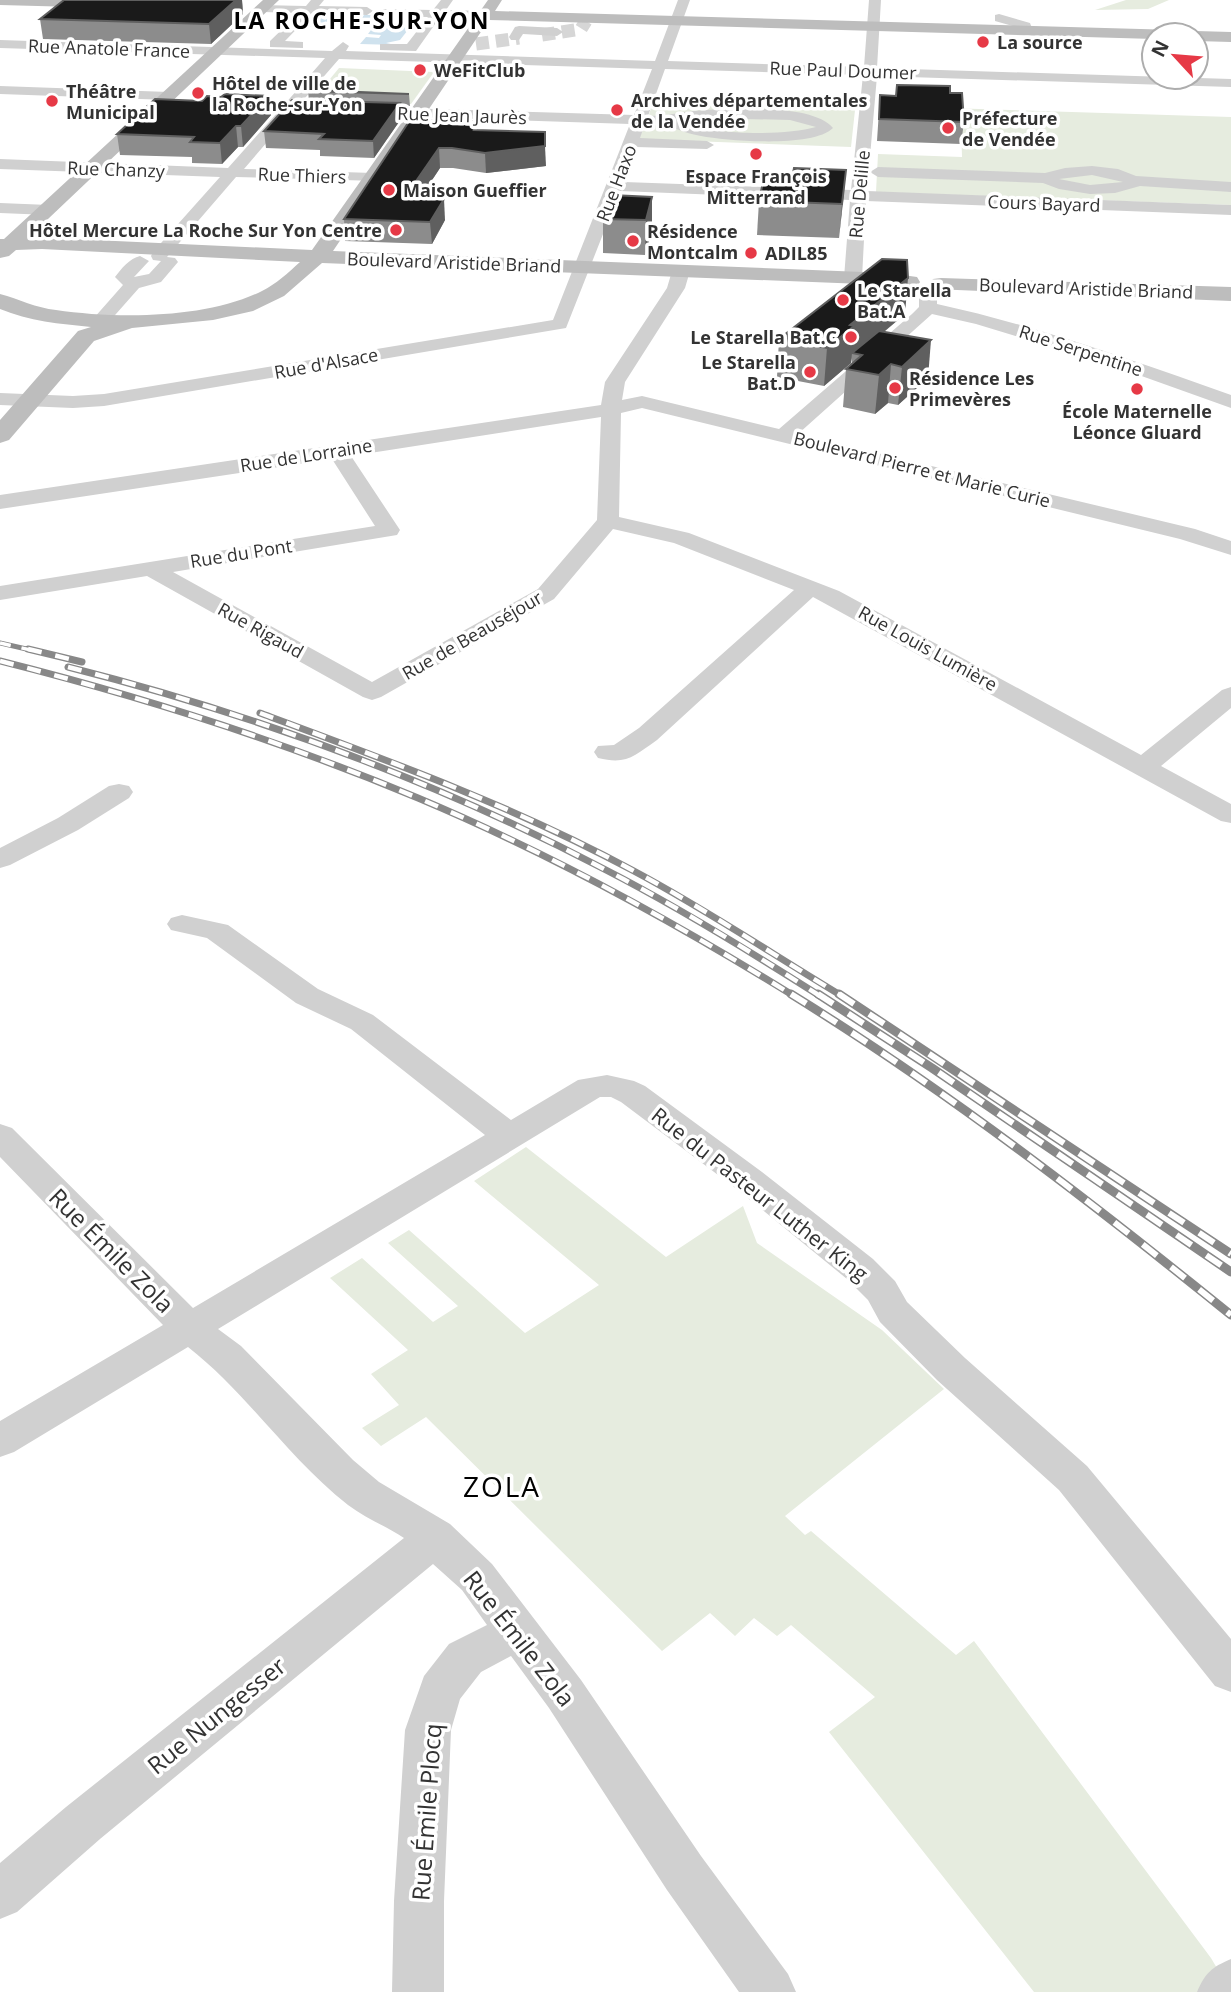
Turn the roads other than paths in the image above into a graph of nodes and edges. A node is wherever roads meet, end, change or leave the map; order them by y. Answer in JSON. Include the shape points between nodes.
{"nodes":[{"id":1,"x":447,"y":0,"type":"edge"},
{"id":2,"x":495,"y":0,"type":"edge"},
{"id":3,"x":684,"y":0,"type":"edge"},
{"id":4,"x":875,"y":0,"type":"edge"},
{"id":5,"x":0,"y":1,"type":"edge"},
{"id":6,"x":80,"y":1,"type":"edge"},
{"id":7,"x":128,"y":4,"type":"edge"},
{"id":8,"x":268,"y":4,"type":"edge"},
{"id":9,"x":313,"y":5,"type":"edge"},
{"id":10,"x":239,"y":8,"type":"dead end"},
{"id":11,"x":373,"y":13,"type":"edge"},
{"id":12,"x":438,"y":13,"type":"junction"},
{"id":13,"x":63,"y":15,"type":"edge"},
{"id":14,"x":485,"y":15,"type":"junction"},
{"id":15,"x":999,"y":18,"type":"dead end"},
{"id":16,"x":677,"y":20,"type":"junction"},
{"id":17,"x":875,"y":26,"type":"junction"},
{"id":18,"x":1027,"y":31,"type":"junction"},
{"id":19,"x":37,"y":33,"type":"edge"},
{"id":20,"x":539,"y":34,"type":"tunnel mouth"},
{"id":21,"x":1140,"y":34,"type":"edge"},
{"id":22,"x":1210,"y":36,"type":"edge"},
{"id":23,"x":1231,"y":37,"type":"edge"},
{"id":24,"x":555,"y":38,"type":"tunnel mouth"},
{"id":25,"x":0,"y":44,"type":"edge"},
{"id":26,"x":21,"y":45,"type":"junction"},
{"id":27,"x":345,"y":46,"type":"junction"},
{"id":28,"x":217,"y":51,"type":"junction"},
{"id":29,"x":454,"y":58,"type":"junction"},
{"id":30,"x":0,"y":60,"type":"edge"},
{"id":31,"x":661,"y":65,"type":"junction"},
{"id":32,"x":871,"y":71,"type":"junction"},
{"id":33,"x":1231,"y":83,"type":"edge"},
{"id":34,"x":0,"y":90,"type":"edge"},
{"id":35,"x":646,"y":101,"type":"junction"},
{"id":36,"x":165,"y":105,"type":"junction"},
{"id":37,"x":209,"y":106,"type":"edge"},
{"id":38,"x":827,"y":107,"type":"dead end"},
{"id":39,"x":288,"y":109,"type":"junction"},
{"id":40,"x":746,"y":110,"type":"junction"},
{"id":41,"x":125,"y":113,"type":"dead end"},
{"id":42,"x":417,"y":113,"type":"junction"},
{"id":43,"x":639,"y":120,"type":"junction"},
{"id":44,"x":675,"y":121,"type":"junction"},
{"id":45,"x":846,"y":129,"type":"junction"},
{"id":46,"x":745,"y":140,"type":"junction"},
{"id":47,"x":631,"y":142,"type":"junction"},
{"id":48,"x":811,"y":149,"type":"dead end"},
{"id":49,"x":0,"y":164,"type":"edge"},
{"id":50,"x":93,"y":168,"type":"junction"},
{"id":51,"x":878,"y":172,"type":"dead end"},
{"id":52,"x":232,"y":173,"type":"junction"},
{"id":53,"x":373,"y":178,"type":"junction"},
{"id":54,"x":1231,"y":185,"type":"edge"},
{"id":55,"x":615,"y":186,"type":"junction"},
{"id":56,"x":858,"y":196,"type":"junction"},
{"id":57,"x":0,"y":208,"type":"edge"},
{"id":58,"x":49,"y":210,"type":"junction"},
{"id":59,"x":1231,"y":210,"type":"edge"},
{"id":60,"x":3,"y":248,"type":"edge"},
{"id":61,"x":164,"y":255,"type":"junction"},
{"id":62,"x":328,"y":255,"type":"junction"},
{"id":63,"x":139,"y":261,"type":"dead end"},
{"id":64,"x":584,"y":267,"type":"junction"},
{"id":65,"x":680,"y":276,"type":"junction"},
{"id":66,"x":853,"y":278,"type":"junction"},
{"id":67,"x":133,"y":284,"type":"junction"},
{"id":68,"x":926,"y":292,"type":"junction"},
{"id":69,"x":1231,"y":293,"type":"edge"},
{"id":70,"x":0,"y":301,"type":"edge"},
{"id":71,"x":88,"y":325,"type":"junction"},
{"id":72,"x":0,"y":399,"type":"edge"},
{"id":73,"x":29,"y":401,"type":"junction"},
{"id":74,"x":1231,"y":402,"type":"edge"},
{"id":75,"x":611,"y":407,"type":"junction"},
{"id":76,"x":0,"y":435,"type":"edge"},
{"id":77,"x":784,"y":435,"type":"junction"},
{"id":78,"x":337,"y":450,"type":"junction"},
{"id":79,"x":0,"y":502,"type":"edge"},
{"id":80,"x":608,"y":521,"type":"junction"},
{"id":81,"x":1231,"y":548,"type":"edge"},
{"id":82,"x":149,"y":568,"type":"junction"},
{"id":83,"x":810,"y":588,"type":"junction"},
{"id":84,"x":0,"y":593,"type":"edge"},
{"id":85,"x":372,"y":692,"type":"joint"},
{"id":86,"x":1231,"y":695,"type":"edge"},
{"id":87,"x":607,"y":752,"type":"dead end"},
{"id":88,"x":1144,"y":766,"type":"junction"},
{"id":89,"x":119,"y":792,"type":"dead end"},
{"id":90,"x":1231,"y":815,"type":"edge"},
{"id":91,"x":0,"y":859,"type":"edge"},
{"id":92,"x":182,"y":925,"type":"dead end"},
{"id":93,"x":0,"y":1136,"type":"edge"},
{"id":94,"x":509,"y":1136,"type":"junction"},
{"id":95,"x":188,"y":1326,"type":"junction"},
{"id":96,"x":0,"y":1441,"type":"edge"},
{"id":97,"x":435,"y":1537,"type":"junction"},
{"id":98,"x":517,"y":1631,"type":"junction"},
{"id":99,"x":1231,"y":1672,"type":"edge"},
{"id":100,"x":0,"y":1895,"type":"edge"},
{"id":101,"x":1231,"y":1984,"type":"edge"},
{"id":102,"x":418,"y":1992,"type":"edge"},
{"id":103,"x":770,"y":1992,"type":"edge"},
{"id":104,"x":1223,"y":1992,"type":"edge"}],
"edges":[{"from":1,"to":12,"type":"street"},
{"from":2,"to":14,"type":"street"},
{"from":3,"to":16,"type":"street","name":"Rue Haxo"},
{"from":4,"to":17,"type":"street","name":"Rue Delille"},
{"from":5,"to":6,"type":"street"},
{"from":6,"to":7,"type":"street"},
{"from":6,"to":13,"type":"street"},
{"from":8,"to":9,"type":"street"},
{"from":8,"to":10,"type":"street"},
{"from":8,"to":28,"type":"street"},
{"from":9,"to":11,"type":"street"},
{"from":9,"to":27,"type":"street","via":[[275,44]]},
{"from":11,"to":12,"type":"street"},
{"from":11,"to":27,"type":"street"},
{"from":12,"to":14,"type":"street"},
{"from":12,"to":27,"type":"street","via":[[411,48]]},
{"from":14,"to":16,"type":"street"},
{"from":14,"to":29,"type":"street","via":[[471,44]]},
{"from":15,"to":18,"type":"street","via":[[1026,26]]},
{"from":16,"to":17,"type":"street"},
{"from":16,"to":31,"type":"street","name":"Rue Haxo"},
{"from":17,"to":18,"type":"street"},
{"from":17,"to":32,"type":"street","name":"Rue Delille"},
{"from":18,"to":21,"type":"street"},
{"from":19,"to":26,"type":"street"},
{"from":20,"to":24,"type":"street","via":[[517,40],[519,30]]},
{"from":22,"to":23,"type":"street"},
{"from":25,"to":26,"type":"street","name":"Rue Anatole France"},
{"from":26,"to":28,"type":"street","name":"Rue Anatole France"},
{"from":26,"to":30,"type":"street"},
{"from":27,"to":28,"type":"street","name":"Rue Anatole France"},
{"from":27,"to":29,"type":"street","name":"Rue Paul Doumer"},
{"from":27,"to":39,"type":"street"},
{"from":28,"to":36,"type":"street"},
{"from":29,"to":31,"type":"street","name":"Rue Paul Doumer"},
{"from":29,"to":42,"type":"street"},
{"from":31,"to":32,"type":"street","name":"Rue Paul Doumer"},
{"from":31,"to":35,"type":"street","name":"Rue Haxo"},
{"from":32,"to":33,"type":"street","name":"Rue Paul Doumer"},
{"from":32,"to":45,"type":"street","name":"Rue Delille","via":[[860,108]]},
{"from":34,"to":36,"type":"street"},
{"from":35,"to":40,"type":"street"},
{"from":35,"to":43,"type":"street","name":"Rue Haxo"},
{"from":36,"to":41,"type":"street"},
{"from":36,"to":50,"type":"street"},
{"from":37,"to":39,"type":"street","name":"Rue Jean Jaurès"},
{"from":38,"to":40,"type":"street"},
{"from":39,"to":42,"type":"street","name":"Rue Jean Jaurès"},
{"from":39,"to":52,"type":"street"},
{"from":40,"to":44,"type":"street","via":[[694,114]]},
{"from":40,"to":45,"type":"street","via":[[804,117]]},
{"from":42,"to":43,"type":"street","name":"Rue Jean Jaurès"},
{"from":42,"to":53,"type":"street"},
{"from":43,"to":44,"type":"street","name":"Rue Jean Jaurès"},
{"from":43,"to":47,"type":"street","name":"Rue Haxo"},
{"from":44,"to":46,"type":"street","via":[[679,128]]},
{"from":45,"to":46,"type":"street"},
{"from":45,"to":56,"type":"street","name":"Rue Delille","via":[[857,150]]},
{"from":46,"to":47,"type":"street"},
{"from":46,"to":48,"type":"street"},
{"from":47,"to":55,"type":"street","name":"Rue Haxo"},
{"from":49,"to":50,"type":"street","name":"Rue Chanzy"},
{"from":50,"to":52,"type":"street","name":"Rue Chanzy"},
{"from":50,"to":58,"type":"street"},
{"from":51,"to":54,"type":"street","via":[[1047,178],[1056,184],[1097,190],[1137,181]]},
{"from":52,"to":53,"type":"street","name":"Rue Thiers"},
{"from":52,"to":61,"type":"street"},
{"from":53,"to":62,"type":"street"},
{"from":55,"to":56,"type":"street","name":"Cours Bayard"},
{"from":55,"to":64,"type":"street","name":"Rue Haxo"},
{"from":56,"to":59,"type":"street","name":"Cours Bayard"},
{"from":56,"to":66,"type":"street","name":"Rue Delille"},
{"from":57,"to":58,"type":"street"},
{"from":58,"to":60,"type":"street"},
{"from":60,"to":61,"type":"street","name":"Boulevard Aristide Briand","via":[[42,243]]},
{"from":61,"to":62,"type":"street","name":"Boulevard Aristide Briand"},
{"from":61,"to":67,"type":"street","via":[[155,278]]},
{"from":62,"to":64,"type":"street","name":"Boulevard Aristide Briand"},
{"from":62,"to":71,"type":"street","via":[[268,297],[241,307]]},
{"from":63,"to":67,"type":"street","via":[[124,277]]},
{"from":64,"to":65,"type":"street","name":"Boulevard Aristide Briand"},
{"from":64,"to":73,"type":"street","name":"Rue d'Alsace","via":[[560,324],[104,400]]},
{"from":65,"to":66,"type":"street","name":"Boulevard Aristide Briand"},
{"from":65,"to":75,"type":"street","via":[[615,382]]},
{"from":66,"to":68,"type":"street","name":"Boulevard Aristide Briand"},
{"from":67,"to":71,"type":"street"},
{"from":68,"to":69,"type":"street","name":"Boulevard Aristide Briand","via":[[959,282]]},
{"from":68,"to":74,"type":"street","name":"Rue Serpentine","via":[[980,319]]},
{"from":68,"to":77,"type":"street"},
{"from":70,"to":71,"type":"street","via":[[23,311]]},
{"from":71,"to":73,"type":"street"},
{"from":72,"to":73,"type":"street"},
{"from":73,"to":76,"type":"street"},
{"from":75,"to":77,"type":"street","name":"Boulevard Pierre et Marie Curie","via":[[642,402]]},
{"from":75,"to":78,"type":"street","name":"Rue de Lorraine"},
{"from":75,"to":80,"type":"street"},
{"from":77,"to":81,"type":"street","name":"Boulevard Pierre et Marie Curie"},
{"from":78,"to":79,"type":"street","name":"Rue de Lorraine"},
{"from":78,"to":82,"type":"street","name":"Rue du Pont","via":[[389,530]]},
{"from":80,"to":83,"type":"street","name":"Rue Louis Lumière","via":[[681,538]]},
{"from":80,"to":85,"type":"street","name":"Rue de Beauséjour","via":[[546,594]]},
{"from":82,"to":84,"type":"street","name":"Rue du Pont"},
{"from":82,"to":85,"type":"street","name":"Rue Rigaud"},
{"from":83,"to":87,"type":"street","via":[[648,734],[619,754]]},
{"from":83,"to":88,"type":"street","name":"Rue Louis Lumière","via":[[872,617]]},
{"from":86,"to":88,"type":"street"},
{"from":88,"to":90,"type":"street","name":"Rue Louis Lumière"},
{"from":89,"to":91,"type":"street"},
{"from":92,"to":94,"type":"street","via":[[216,931],[307,996],[362,1022]]},
{"from":93,"to":95,"type":"street","name":"Rue Émile Zola"},
{"from":94,"to":95,"type":"street","name":"Rue du Pasteur Luther King"},
{"from":94,"to":99,"type":"street","name":"Rue du Pasteur Luther King","via":[[590,1088],[617,1086],[750,1181],[860,1269],[941,1359],[1073,1478]]},
{"from":95,"to":96,"type":"street","name":"Rue du Pasteur Luther King"},
{"from":95,"to":97,"type":"street","name":"Rue Émile Zola","via":[[226,1356],[339,1472],[365,1494]]},
{"from":97,"to":98,"type":"street","name":"Rue Émile Zola","via":[[477,1577]]},
{"from":97,"to":100,"type":"street","name":"Rue Nungesser"},
{"from":98,"to":102,"type":"street","name":"Rue Émile Plocq","via":[[465,1658],[440,1690],[428,1730]]},
{"from":98,"to":103,"type":"street","name":"Rue Émile Zola"},
{"from":101,"to":104,"type":"street"}]}
